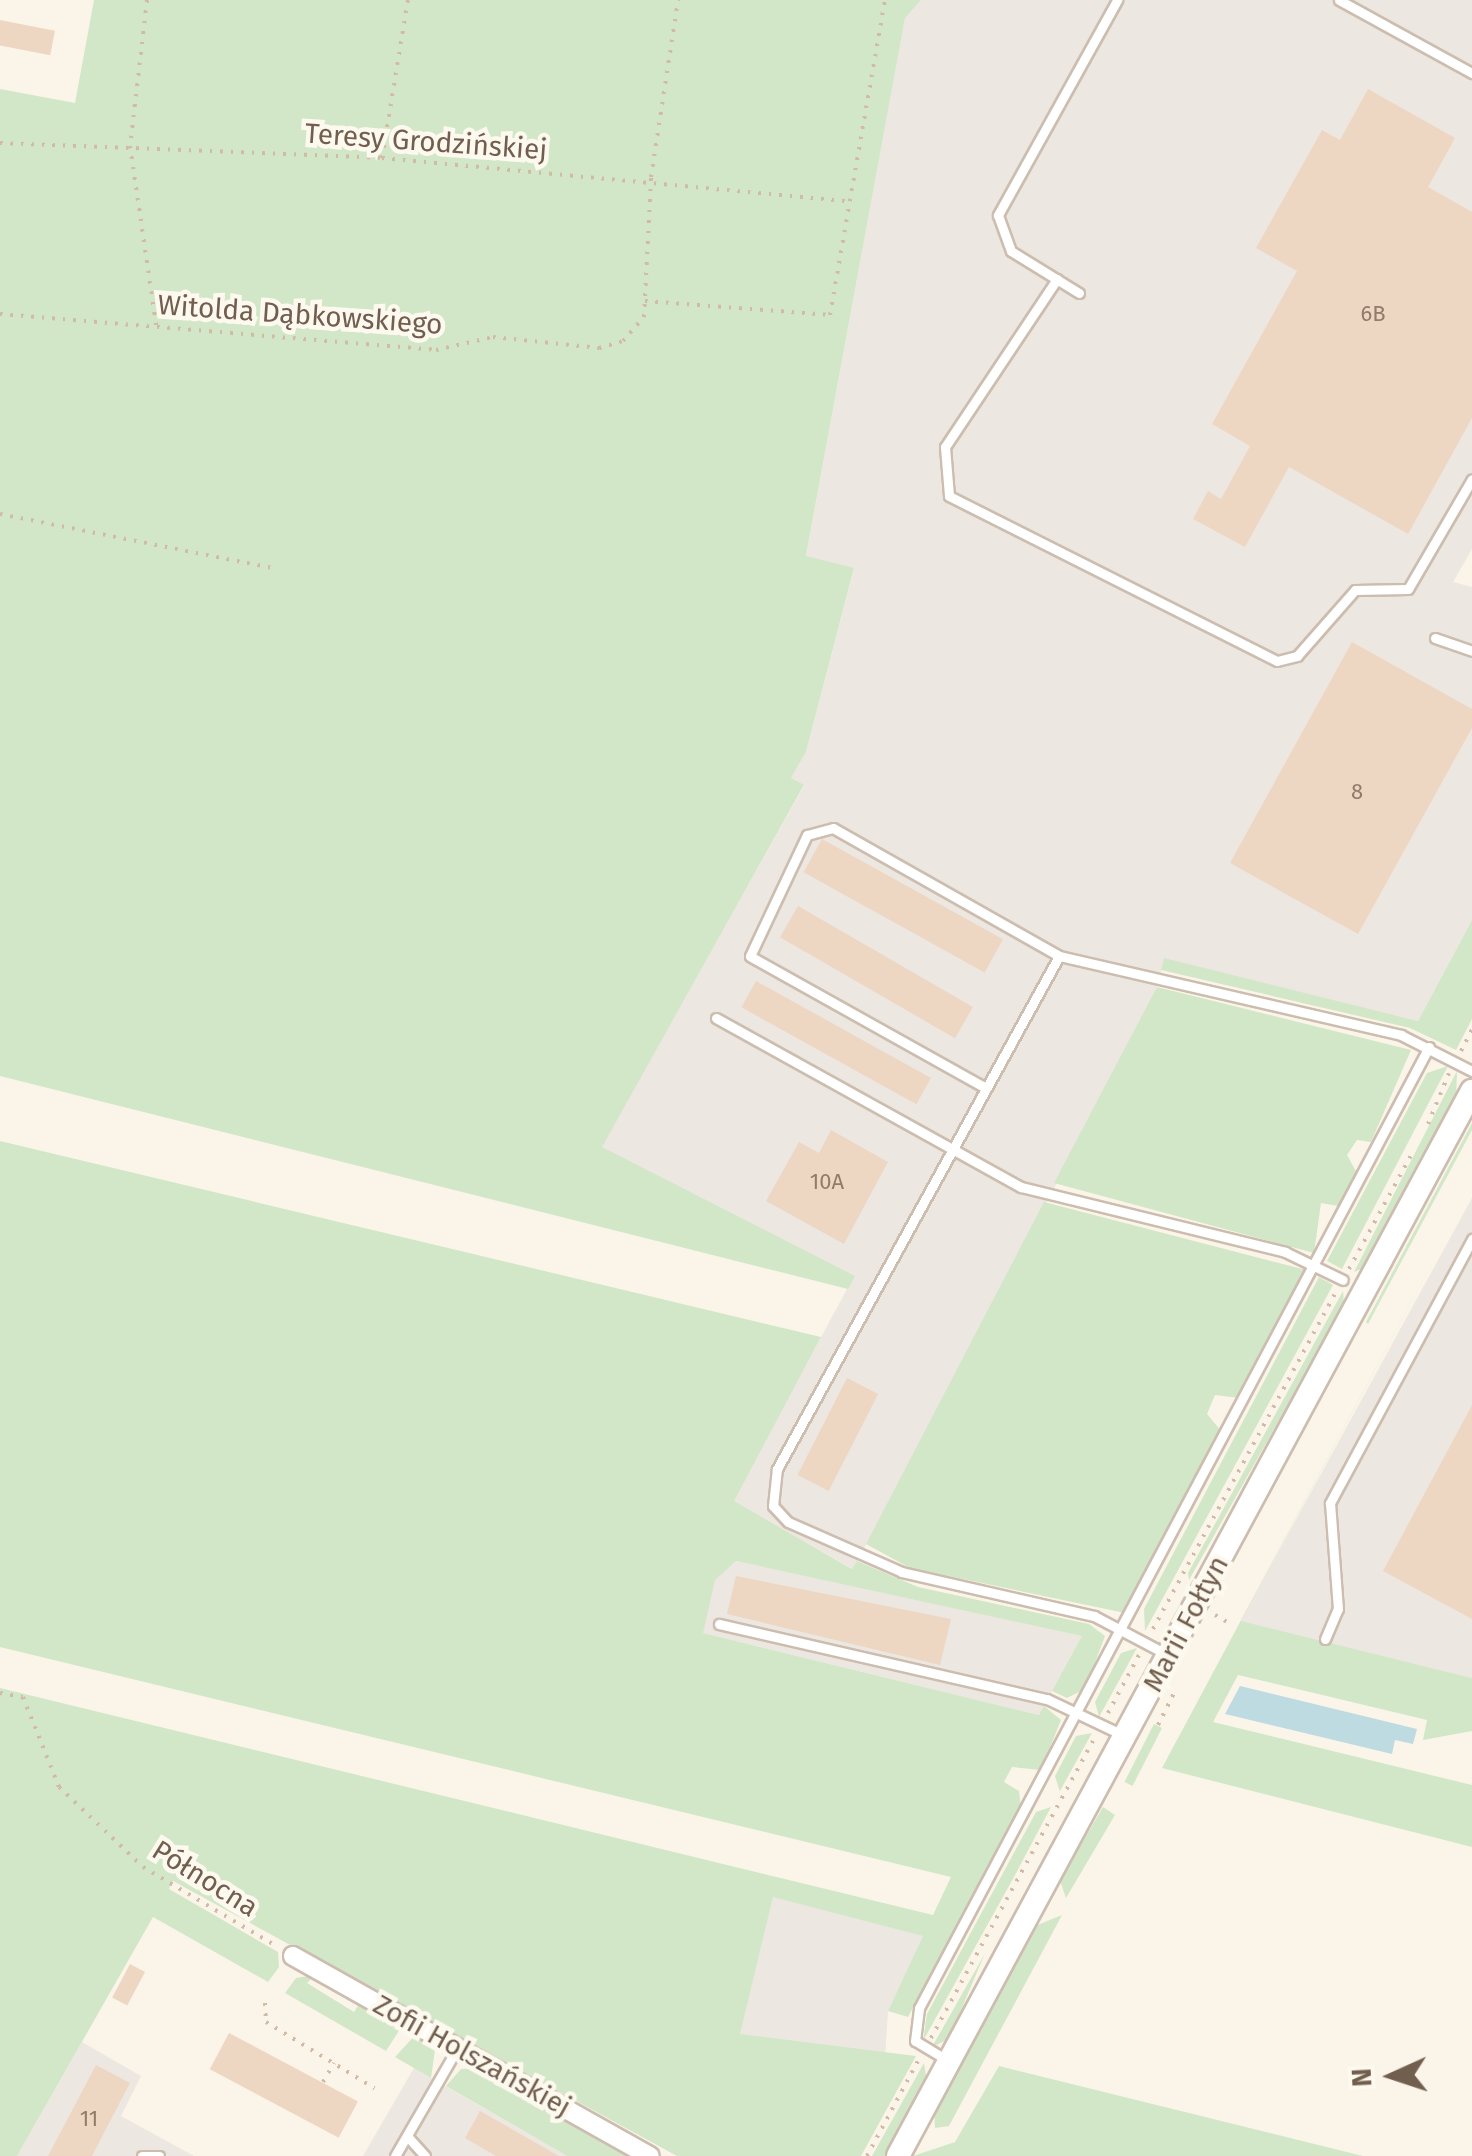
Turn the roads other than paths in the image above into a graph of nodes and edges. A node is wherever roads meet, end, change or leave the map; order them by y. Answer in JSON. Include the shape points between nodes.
{"nodes":[{"id":1,"x":1117,"y":0,"type":"edge"},
{"id":2,"x":1339,"y":0,"type":"edge"},
{"id":3,"x":1472,"y":74,"type":"edge"},
{"id":4,"x":1056,"y":279,"type":"junction"},
{"id":5,"x":1079,"y":293,"type":"dead end"},
{"id":6,"x":1472,"y":479,"type":"edge"},
{"id":7,"x":1434,"y":638,"type":"dead end"},
{"id":8,"x":1472,"y":651,"type":"edge"},
{"id":9,"x":1059,"y":956,"type":"junction"},
{"id":10,"x":716,"y":1018,"type":"dead end"},
{"id":11,"x":1429,"y":1047,"type":"junction"},
{"id":12,"x":1472,"y":1072,"type":"edge"},
{"id":13,"x":984,"y":1087,"type":"junction"},
{"id":14,"x":1472,"y":1090,"type":"edge"},
{"id":15,"x":946,"y":1152,"type":"junction"},
{"id":16,"x":1472,"y":1240,"type":"edge"},
{"id":17,"x":1316,"y":1265,"type":"junction"},
{"id":18,"x":1343,"y":1280,"type":"road end"},
{"id":19,"x":719,"y":1624,"type":"dead end"},
{"id":20,"x":1124,"y":1630,"type":"junction"},
{"id":21,"x":1325,"y":1640,"type":"dead end"},
{"id":22,"x":1168,"y":1655,"type":"junction"},
{"id":23,"x":1081,"y":1712,"type":"junction"},
{"id":24,"x":1126,"y":1736,"type":"junction"},
{"id":25,"x":293,"y":1956,"type":"road end"},
{"id":26,"x":458,"y":2047,"type":"junction"},
{"id":27,"x":950,"y":2061,"type":"junction"},
{"id":28,"x":406,"y":2136,"type":"junction"},
{"id":29,"x":142,"y":2156,"type":"edge"},
{"id":30,"x":159,"y":2156,"type":"edge"},
{"id":31,"x":396,"y":2156,"type":"edge"},
{"id":32,"x":424,"y":2156,"type":"edge"},
{"id":33,"x":650,"y":2156,"type":"edge"},
{"id":34,"x":898,"y":2156,"type":"edge"}],
"edges":[{"from":1,"to":4,"type":"lane","via":[[998,215],[1011,251]]},
{"from":2,"to":3,"type":"lane"},
{"from":4,"to":5,"type":"lane"},
{"from":4,"to":6,"type":"lane","via":[[944,447],[950,496],[1277,661],[1297,656],[1354,590],[1408,589]]},
{"from":7,"to":8,"type":"lane"},
{"from":9,"to":11,"type":"lane"},
{"from":9,"to":13,"type":"lane"},
{"from":9,"to":13,"type":"lane","via":[[833,828],[807,835],[750,956]]},
{"from":10,"to":15,"type":"lane"},
{"from":11,"to":12,"type":"lane"},
{"from":11,"to":17,"type":"lane"},
{"from":13,"to":15,"type":"lane"},
{"from":14,"to":22,"type":"street","name":"Marii Fołtyn"},
{"from":15,"to":17,"type":"lane","via":[[1021,1187]]},
{"from":15,"to":20,"type":"lane","via":[[778,1469],[773,1506],[788,1522],[902,1572]]},
{"from":16,"to":21,"type":"lane","via":[[1330,1503],[1338,1609]]},
{"from":17,"to":18,"type":"lane"},
{"from":17,"to":20,"type":"lane"},
{"from":19,"to":23,"type":"lane"},
{"from":20,"to":22,"type":"lane"},
{"from":20,"to":23,"type":"lane"},
{"from":22,"to":24,"type":"street","name":"Marii Fołtyn"},
{"from":23,"to":24,"type":"lane"},
{"from":23,"to":27,"type":"lane","via":[[918,2008],[914,2041]]},
{"from":24,"to":27,"type":"street","name":"Marii Fołtyn"},
{"from":25,"to":26,"type":"street","name":"Zofii Holszańskiej"},
{"from":26,"to":28,"type":"lane"},
{"from":26,"to":33,"type":"street","name":"Zofii Holszańskiej"},
{"from":27,"to":34,"type":"street","name":"Marii Fołtyn"},
{"from":28,"to":31,"type":"lane"},
{"from":28,"to":32,"type":"lane"},
{"from":29,"to":30,"type":"lane"}]}
